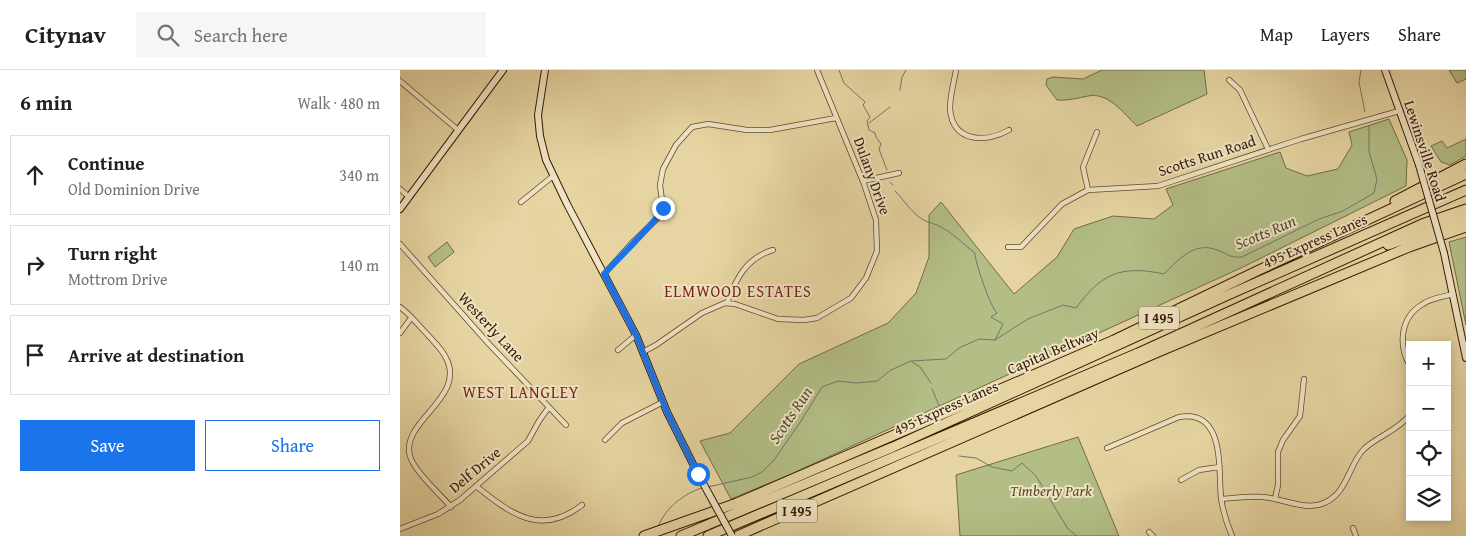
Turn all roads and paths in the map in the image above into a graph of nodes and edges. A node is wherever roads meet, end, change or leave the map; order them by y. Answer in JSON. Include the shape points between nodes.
{"nodes":[{"id":1,"x":504,"y":70,"type":"edge"},
{"id":2,"x":545,"y":70,"type":"edge"},
{"id":3,"x":818,"y":70,"type":"edge"},
{"id":4,"x":956,"y":70,"type":"edge"},
{"id":5,"x":1385,"y":70,"type":"edge"},
{"id":6,"x":1229,"y":80,"type":"dead end"},
{"id":7,"x":400,"y":81,"type":"edge"},
{"id":8,"x":1399,"y":111,"type":"junction"},
{"id":9,"x":836,"y":118,"type":"junction"},
{"id":10,"x":458,"y":130,"type":"junction"},
{"id":11,"x":1009,"y":130,"type":"dead end"},
{"id":12,"x":1096,"y":132,"type":"dead end"},
{"id":13,"x":1268,"y":149,"type":"junction"},
{"id":14,"x":1466,"y":164,"type":"edge"},
{"id":15,"x":899,"y":173,"type":"dead end"},
{"id":16,"x":1466,"y":174,"type":"edge"},
{"id":17,"x":553,"y":176,"type":"junction"},
{"id":18,"x":863,"y":181,"type":"junction"},
{"id":19,"x":400,"y":189,"type":"edge"},
{"id":20,"x":1088,"y":190,"type":"junction"},
{"id":21,"x":1466,"y":190,"type":"edge"},
{"id":22,"x":409,"y":197,"type":"junction"},
{"id":23,"x":521,"y":202,"type":"dead end"},
{"id":24,"x":400,"y":209,"type":"edge"},
{"id":25,"x":1466,"y":209,"type":"edge"},
{"id":26,"x":1466,"y":218,"type":"edge"},
{"id":27,"x":1466,"y":227,"type":"edge"},
{"id":28,"x":1320,"y":241,"type":"junction"},
{"id":29,"x":400,"y":244,"type":"edge"},
{"id":30,"x":1008,"y":246,"type":"dead end"},
{"id":31,"x":773,"y":250,"type":"dead end"},
{"id":32,"x":1334,"y":264,"type":"junction"},
{"id":33,"x":604,"y":274,"type":"junction"},
{"id":34,"x":1453,"y":294,"type":"junction"},
{"id":35,"x":727,"y":303,"type":"junction"},
{"id":36,"x":400,"y":307,"type":"edge"},
{"id":37,"x":411,"y":318,"type":"junction"},
{"id":38,"x":400,"y":333,"type":"edge"},
{"id":39,"x":636,"y":335,"type":"junction"},
{"id":40,"x":618,"y":350,"type":"dead end"},
{"id":41,"x":642,"y":352,"type":"junction"},
{"id":42,"x":1466,"y":353,"type":"edge"},
{"id":43,"x":1406,"y":355,"type":"edge"},
{"id":44,"x":1304,"y":379,"type":"dead end"},
{"id":45,"x":664,"y":402,"type":"junction"},
{"id":46,"x":549,"y":407,"type":"junction"},
{"id":47,"x":1406,"y":419,"type":"edge"},
{"id":48,"x":566,"y":424,"type":"dead end"},
{"id":49,"x":605,"y":440,"type":"dead end"},
{"id":50,"x":1107,"y":448,"type":"dead end"},
{"id":51,"x":1219,"y":467,"type":"junction"},
{"id":52,"x":1181,"y":480,"type":"dead end"},
{"id":53,"x":476,"y":486,"type":"junction"},
{"id":54,"x":1221,"y":499,"type":"junction"},
{"id":55,"x":1275,"y":499,"type":"junction"},
{"id":56,"x":582,"y":505,"type":"dead end"},
{"id":57,"x":451,"y":506,"type":"junction"},
{"id":58,"x":566,"y":523,"type":"dead end"},
{"id":59,"x":522,"y":524,"type":"dead end"},
{"id":60,"x":1353,"y":528,"type":"dead end"},
{"id":61,"x":400,"y":530,"type":"edge"},
{"id":62,"x":648,"y":534,"type":"edge"},
{"id":63,"x":681,"y":536,"type":"edge"},
{"id":64,"x":708,"y":536,"type":"edge"},
{"id":65,"x":732,"y":536,"type":"edge"},
{"id":66,"x":737,"y":536,"type":"edge"},
{"id":67,"x":1232,"y":536,"type":"edge"},
{"id":68,"x":1356,"y":536,"type":"edge"}],
"edges":[{"from":1,"to":10,"type":"main road"},
{"from":2,"to":17,"type":"main road","via":[[538,125]]},
{"from":3,"to":9,"type":"street","name":"Dulany Drive"},
{"from":4,"to":11,"type":"street","via":[[950,108],[958,128],[980,139]]},
{"from":5,"to":8,"type":"main road","name":"Lewinsville Road"},
{"from":6,"to":13,"type":"street","via":[[1240,90]]},
{"from":7,"to":10,"type":"street"},
{"from":8,"to":13,"type":"street","name":"Scotts Run Road"},
{"from":8,"to":34,"type":"main road","name":"Lewinsville Road","bridge":true,"via":[[1419,165]]},
{"from":9,"to":18,"type":"street","name":"Dulany Drive"},
{"from":9,"to":33,"type":"street","via":[[768,130],[708,124],[692,127],[676,145],[663,170],[660,216]]},
{"from":10,"to":22,"type":"main road"},
{"from":12,"to":20,"type":"street","via":[[1082,167]]},
{"from":13,"to":20,"type":"street","name":"Scotts Run Road","via":[[1158,186]]},
{"from":14,"to":28,"type":"highway"},
{"from":15,"to":18,"type":"street"},
{"from":16,"to":28,"type":"highway","name":"Capital Beltway","number":"I 495"},
{"from":17,"to":23,"type":"street"},
{"from":17,"to":33,"type":"main road"},
{"from":18,"to":35,"type":"street","name":"Dulany Drive","via":[[876,220],[878,241],[871,269],[851,298],[824,315],[804,320],[778,319]]},
{"from":19,"to":22,"type":"street"},
{"from":20,"to":30,"type":"street","name":"Scotts Run Road","via":[[1062,204],[1021,247]]},
{"from":21,"to":63,"type":"highway","name":"495 Express Lanes","number":"I 495","via":[[893,447]]},
{"from":22,"to":24,"type":"main road"},
{"from":25,"to":32,"type":"highway","name":"495 Express Lanes","number":"I 495","via":[[1422,224]]},
{"from":26,"to":32,"type":"highway"},
{"from":27,"to":66,"type":"highway","number":"I 495","via":[[1409,247],[1165,350]]},
{"from":28,"to":62,"type":"highway","name":"Capital Beltway","number":"I 495","via":[[1114,340],[746,499]]},
{"from":29,"to":46,"type":"street","name":"Westerly Lane"},
{"from":31,"to":35,"type":"street","via":[[755,258],[743,270]]},
{"from":32,"to":64,"type":"highway","name":"495 Express Lanes","number":"I 495","via":[[1138,353]]},
{"from":33,"to":39,"type":"main road"},
{"from":34,"to":42,"type":"main road","name":"Lewinsville Road"},
{"from":34,"to":43,"type":"street","via":[[1423,304],[1408,318],[1402,344]]},
{"from":35,"to":41,"type":"street","via":[[702,313]]},
{"from":36,"to":37,"type":"street"},
{"from":37,"to":38,"type":"street"},
{"from":37,"to":57,"type":"street","via":[[444,354],[450,372],[446,391],[412,435],[410,456]]},
{"from":39,"to":40,"type":"street"},
{"from":39,"to":41,"type":"main road"},
{"from":41,"to":45,"type":"main road"},
{"from":44,"to":55,"type":"street","via":[[1300,416],[1278,452]]},
{"from":45,"to":49,"type":"street","via":[[622,424]]},
{"from":45,"to":65,"type":"main road","bridge":true,"via":[[675,430]]},
{"from":46,"to":48,"type":"street","name":"Westerly Lane"},
{"from":46,"to":53,"type":"street","name":"Delf Drive","via":[[528,441]]},
{"from":47,"to":55,"type":"street","via":[[1364,449],[1340,490],[1331,499],[1305,507]]},
{"from":50,"to":51,"type":"street","via":[[1179,417],[1190,417],[1201,420],[1214,433]]},
{"from":51,"to":52,"type":"street","via":[[1199,470]]},
{"from":51,"to":54,"type":"street"},
{"from":53,"to":57,"type":"street","name":"Delf Drive"},
{"from":53,"to":59,"type":"street"},
{"from":54,"to":55,"type":"street"},
{"from":54,"to":67,"type":"street"},
{"from":56,"to":58,"type":"street"},
{"from":57,"to":61,"type":"street","name":"Delf Drive"},
{"from":60,"to":68,"type":"street"}]}
